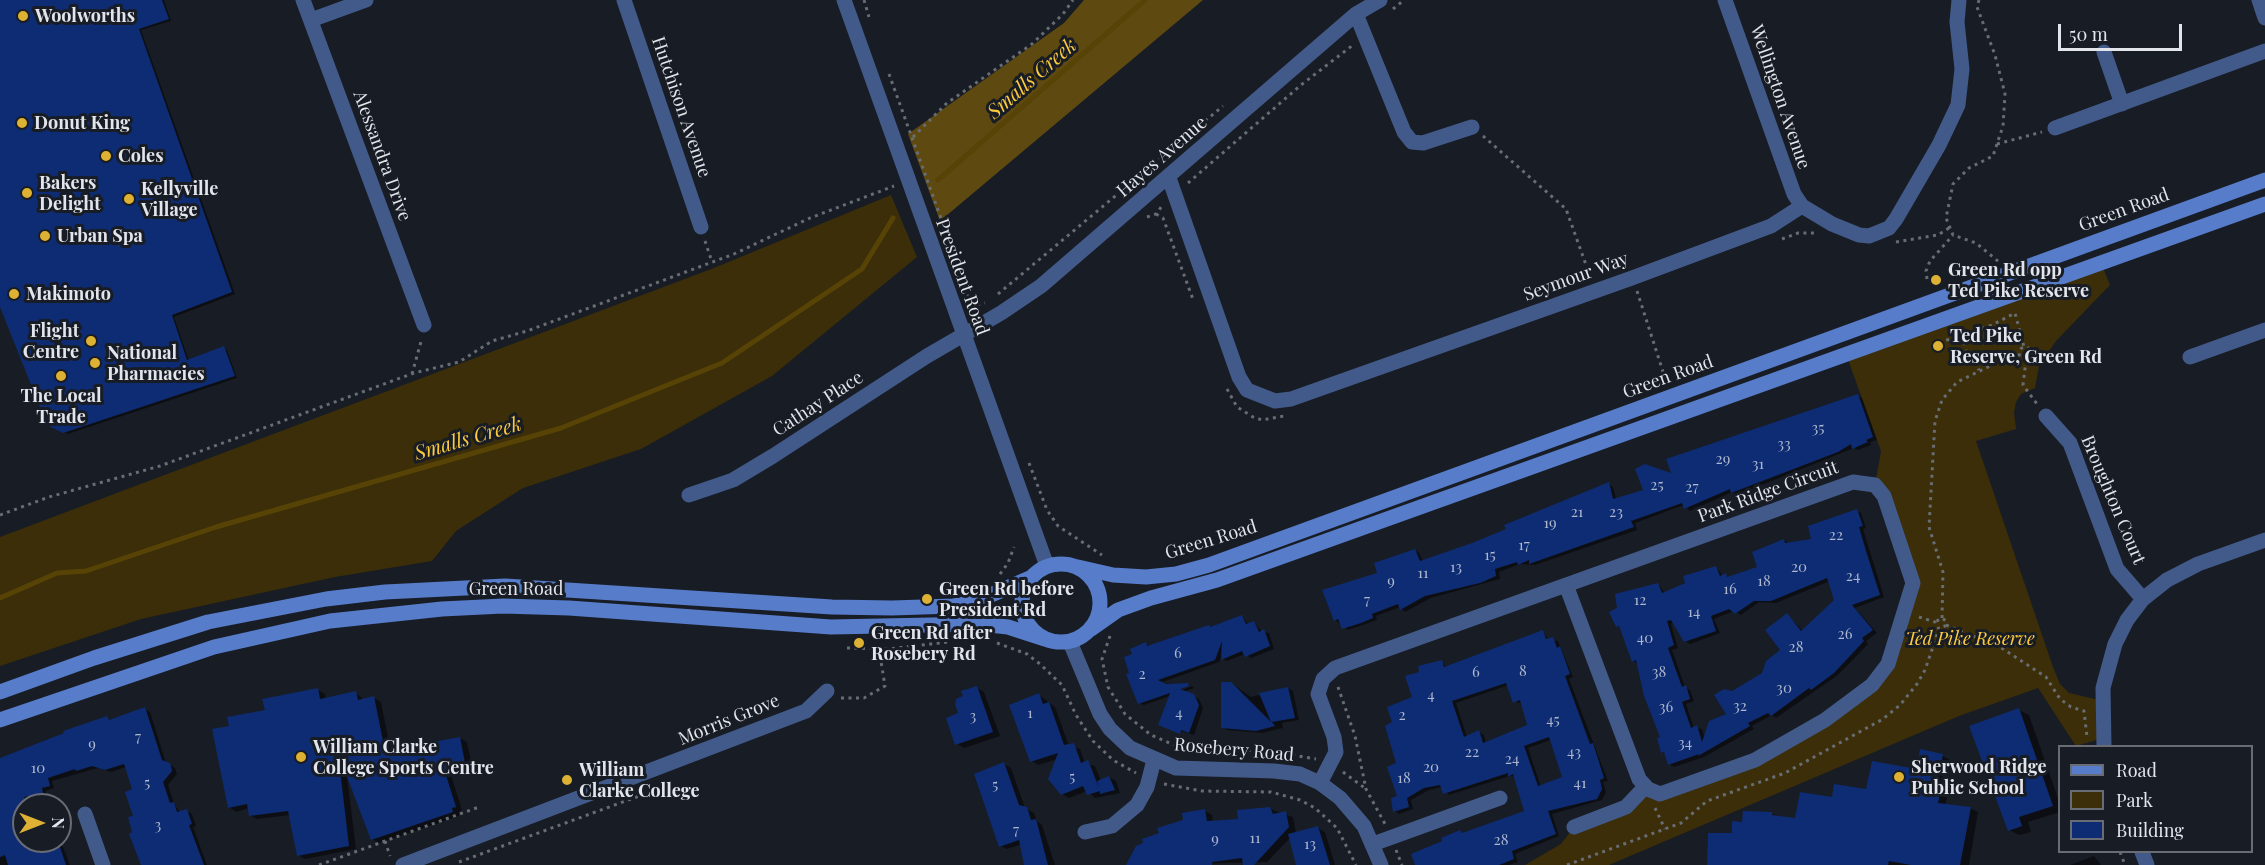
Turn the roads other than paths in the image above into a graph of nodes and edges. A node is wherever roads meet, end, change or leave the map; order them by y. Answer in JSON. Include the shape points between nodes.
{"nodes":[{"id":1,"x":303,"y":0,"type":"edge"},
{"id":2,"x":366,"y":0,"type":"edge"},
{"id":3,"x":844,"y":0,"type":"edge"},
{"id":4,"x":1380,"y":0,"type":"edge"},
{"id":5,"x":1725,"y":0,"type":"edge"},
{"id":6,"x":1959,"y":0,"type":"edge"},
{"id":7,"x":2259,"y":0,"type":"edge"},
{"id":8,"x":627,"y":1,"type":"edge"},
{"id":9,"x":1356,"y":14,"type":"junction"},
{"id":10,"x":2265,"y":18,"type":"edge"},
{"id":11,"x":311,"y":20,"type":"junction"},
{"id":12,"x":2265,"y":51,"type":"edge"},
{"id":13,"x":2104,"y":52,"type":"dead end"},
{"id":14,"x":2122,"y":104,"type":"junction"},
{"id":15,"x":1472,"y":127,"type":"road end"},
{"id":16,"x":2055,"y":128,"type":"road end"},
{"id":17,"x":1169,"y":178,"type":"junction"},
{"id":18,"x":2265,"y":180,"type":"edge"},
{"id":19,"x":2265,"y":204,"type":"edge"},
{"id":20,"x":1802,"y":206,"type":"junction"},
{"id":21,"x":701,"y":227,"type":"road end"},
{"id":22,"x":424,"y":325,"type":"road end"},
{"id":23,"x":2265,"y":330,"type":"edge"},
{"id":24,"x":962,"y":334,"type":"junction"},
{"id":25,"x":2190,"y":357,"type":"dead end"},
{"id":26,"x":2046,"y":416,"type":"road end"},
{"id":27,"x":689,"y":495,"type":"dead end"},
{"id":28,"x":2265,"y":540,"type":"edge"},
{"id":29,"x":1047,"y":566,"type":"junction"},
{"id":30,"x":1078,"y":567,"type":"junction"},
{"id":31,"x":1030,"y":579,"type":"junction"},
{"id":32,"x":1566,"y":585,"type":"junction"},
{"id":33,"x":2143,"y":598,"type":"junction"},
{"id":34,"x":1091,"y":629,"type":"junction"},
{"id":35,"x":1045,"y":639,"type":"junction"},
{"id":36,"x":1070,"y":642,"type":"junction"},
{"id":37,"x":827,"y":691,"type":"road end"},
{"id":38,"x":0,"y":692,"type":"edge"},
{"id":39,"x":0,"y":720,"type":"edge"},
{"id":40,"x":2104,"y":745,"type":"edge"},
{"id":41,"x":1154,"y":760,"type":"junction"},
{"id":42,"x":1320,"y":783,"type":"junction"},
{"id":43,"x":1645,"y":787,"type":"junction"},
{"id":44,"x":1500,"y":798,"type":"dead end"},
{"id":45,"x":85,"y":814,"type":"dead end"},
{"id":46,"x":1574,"y":827,"type":"dead end"},
{"id":47,"x":1085,"y":832,"type":"dead end"},
{"id":48,"x":1373,"y":844,"type":"junction"},
{"id":49,"x":103,"y":865,"type":"edge"},
{"id":50,"x":403,"y":865,"type":"edge"},
{"id":51,"x":1381,"y":865,"type":"edge"}],
"edges":[{"from":1,"to":11,"type":"street","name":"Alessandra Drive"},
{"from":2,"to":11,"type":"street"},
{"from":3,"to":24,"type":"street","name":"President Road"},
{"from":4,"to":9,"type":"street","name":"Hayes Avenue"},
{"from":5,"to":20,"type":"street","name":"Wellington Avenue","via":[[1794,194]]},
{"from":6,"to":20,"type":"street","via":[[1962,69],[1958,105],[1896,219],[1881,233],[1859,235]]},
{"from":7,"to":10,"type":"street"},
{"from":8,"to":21,"type":"street","name":"Hutchison Avenue"},
{"from":9,"to":15,"type":"street","via":[[1404,132],[1412,142],[1423,143]]},
{"from":9,"to":17,"type":"street","name":"Hayes Avenue"},
{"from":11,"to":22,"type":"street","name":"Alessandra Drive"},
{"from":12,"to":14,"type":"street"},
{"from":13,"to":14,"type":"street"},
{"from":14,"to":16,"type":"street"},
{"from":17,"to":20,"type":"street","name":"Seymour Way","via":[[1239,377],[1247,390],[1275,401],[1291,399],[1632,278],[1771,226]]},
{"from":17,"to":24,"type":"street","name":"Hayes Avenue","via":[[1041,286],[1001,314]]},
{"from":18,"to":30,"type":"main road","name":"Green Road","via":[[1176,574],[1113,575]]},
{"from":19,"to":34,"type":"main road","name":"Green Road","via":[[1217,580],[1151,598],[1118,610]]},
{"from":23,"to":25,"type":"street"},
{"from":24,"to":27,"type":"street","name":"Cathay Place","via":[[733,480]]},
{"from":24,"to":29,"type":"street","name":"President Road"},
{"from":26,"to":33,"type":"street","name":"Broughton Court","via":[[2070,443],[2117,569]]},
{"from":28,"to":33,"type":"street","via":[[2198,564]]},
{"from":29,"to":30,"type":"main road","via":[[1061,563]]},
{"from":29,"to":31,"type":"main road"},
{"from":30,"to":34,"type":"main road","via":[[1098,588],[1101,601]]},
{"from":31,"to":35,"type":"main road","via":[[1023,609],[1028,624]]},
{"from":31,"to":38,"type":"main road","name":"Green Road","via":[[977,601],[953,606],[892,608],[504,586],[385,592],[208,622]]},
{"from":32,"to":42,"type":"street","name":"Park Ridge Circuit","via":[[1335,668],[1326,675],[1318,694],[1336,744],[1331,766]]},
{"from":32,"to":43,"type":"street"},
{"from":32,"to":43,"type":"street","name":"Park Ridge Circuit","via":[[1853,482],[1875,485],[1884,496],[1913,583],[1884,673],[1825,720],[1740,767],[1667,793]]},
{"from":33,"to":40,"type":"street","via":[[2115,644],[2103,688]]},
{"from":34,"to":36,"type":"main road"},
{"from":35,"to":36,"type":"main road"},
{"from":35,"to":39,"type":"main road","name":"Green Road","via":[[1008,627],[980,624],[831,627],[569,609],[442,609],[330,621],[214,647]]},
{"from":36,"to":41,"type":"street","name":"Rosebery Road","via":[[1091,696],[1110,729],[1130,748]]},
{"from":37,"to":50,"type":"street","name":"Morris Grove","via":[[806,711]]},
{"from":41,"to":42,"type":"street","name":"Rosebery Road","via":[[1176,768],[1300,774]]},
{"from":41,"to":47,"type":"street","via":[[1137,805],[1112,825]]},
{"from":42,"to":48,"type":"street","name":"Rosebery Road","via":[[1354,813]]},
{"from":43,"to":46,"type":"street","via":[[1626,807]]},
{"from":44,"to":48,"type":"street"},
{"from":45,"to":49,"type":"street"},
{"from":48,"to":51,"type":"street","name":"Rosebery Road"}]}
